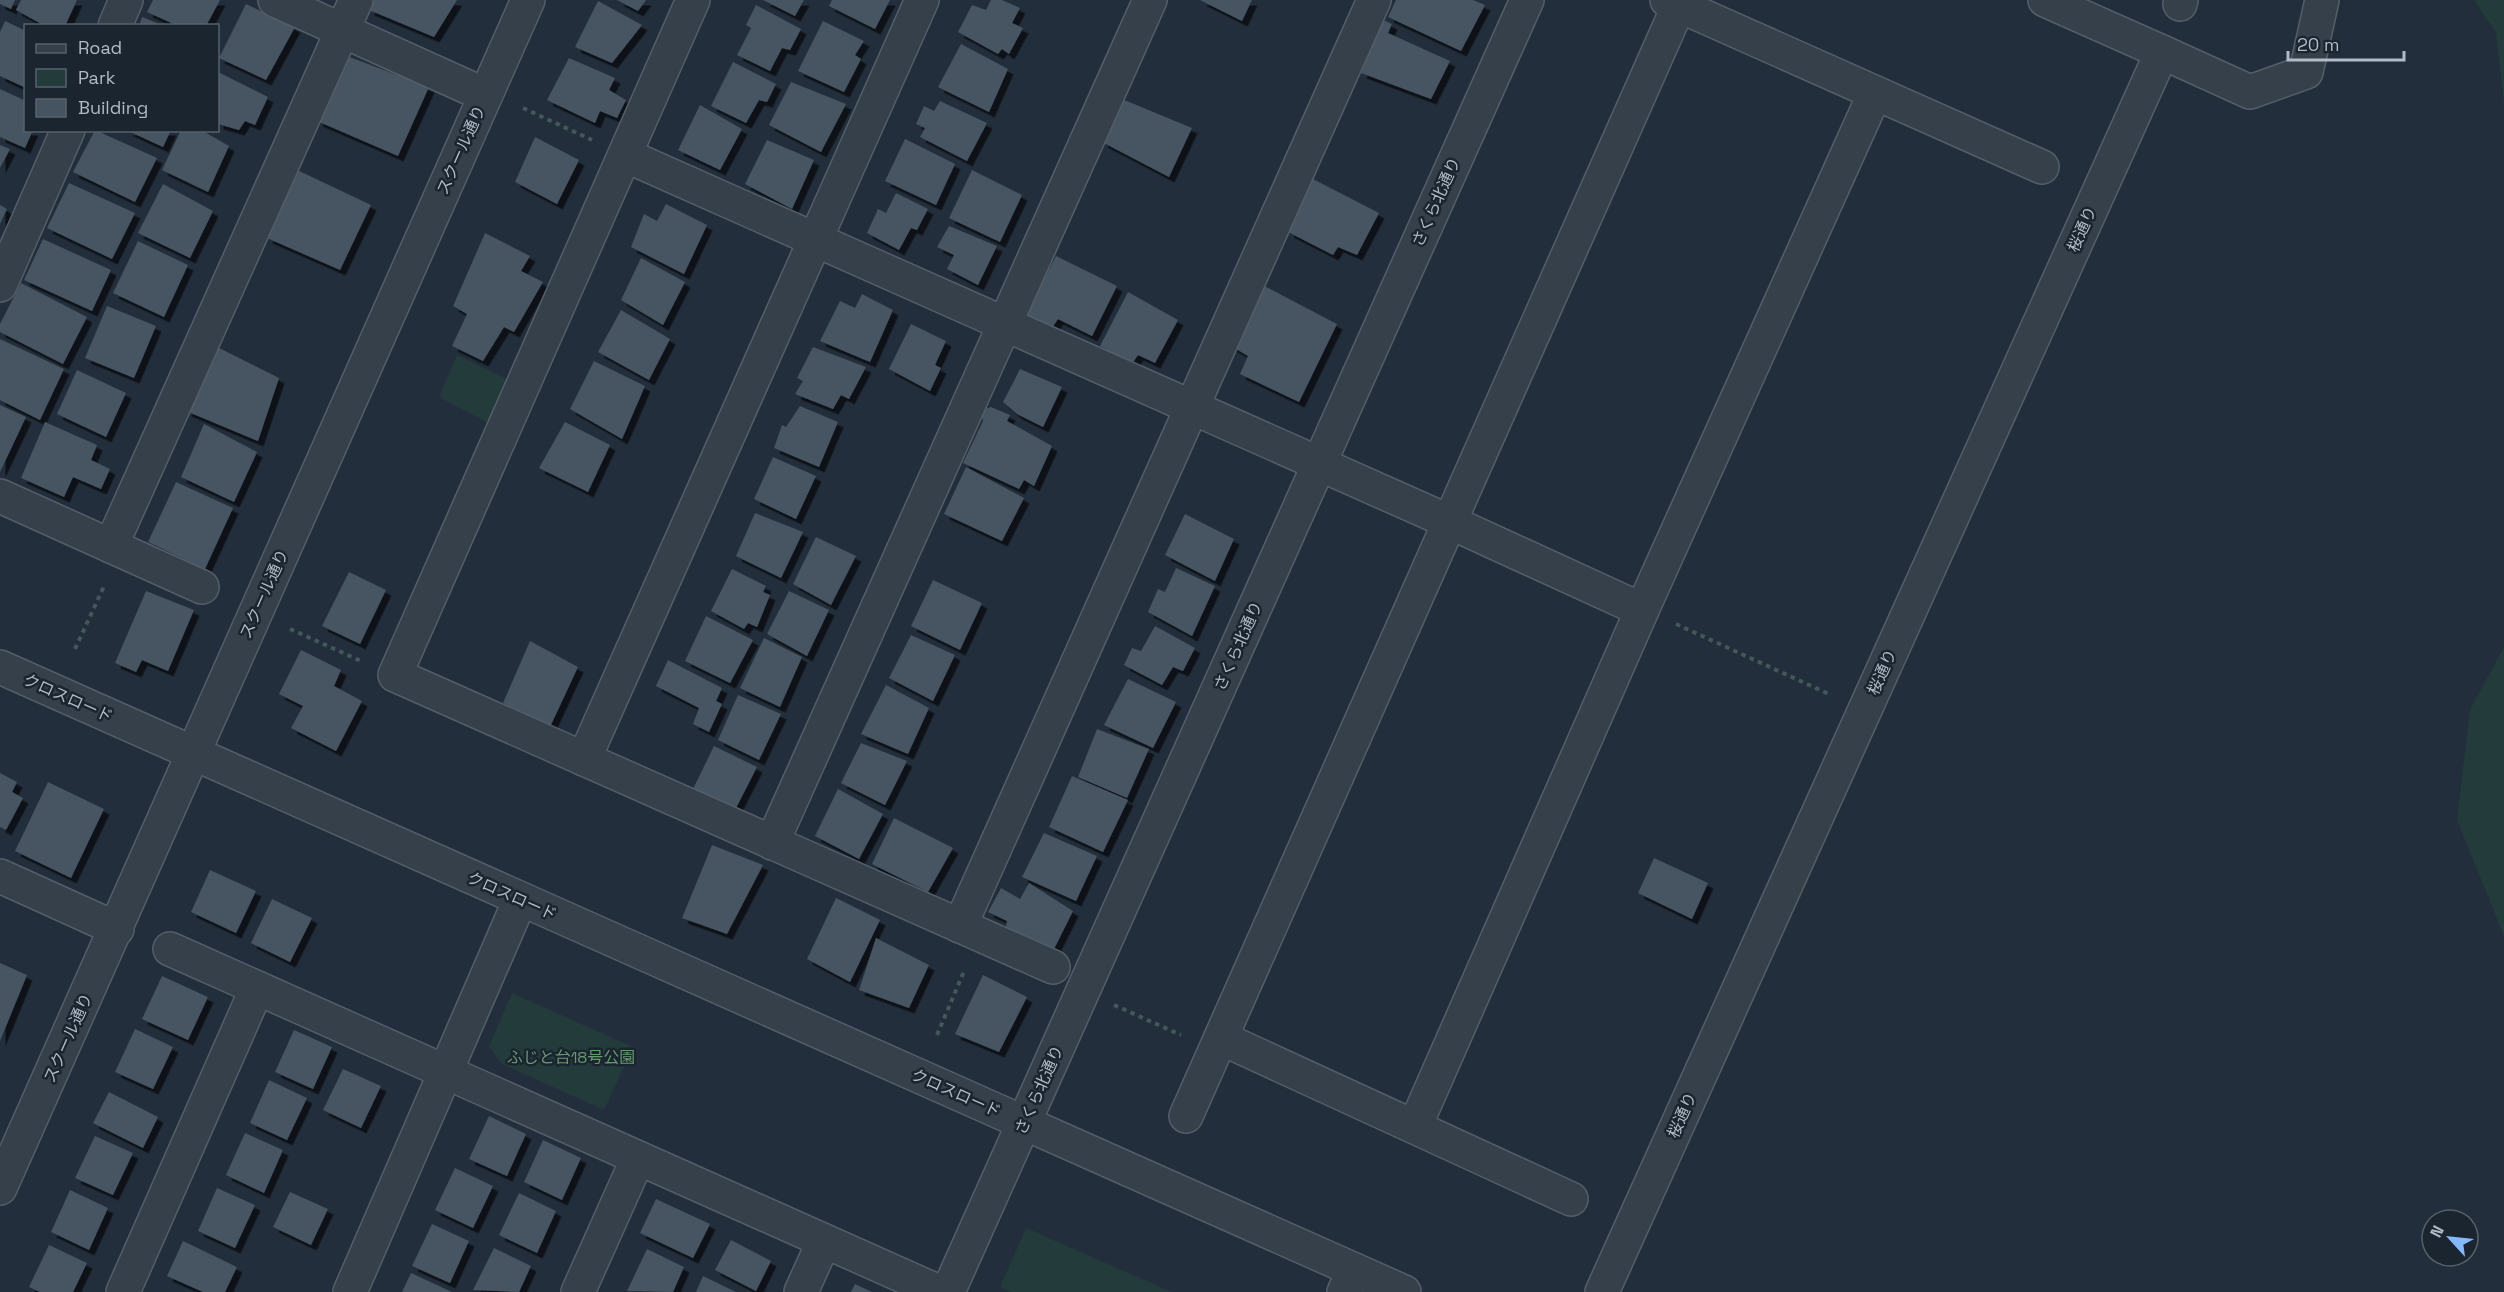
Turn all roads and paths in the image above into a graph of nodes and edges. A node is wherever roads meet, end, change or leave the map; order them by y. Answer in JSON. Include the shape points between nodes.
{"nodes":[{"id":1,"x":126,"y":0,"type":"edge"},
{"id":2,"x":275,"y":0,"type":"edge"},
{"id":3,"x":356,"y":0,"type":"edge"},
{"id":4,"x":528,"y":0,"type":"edge"},
{"id":5,"x":693,"y":0,"type":"edge"},
{"id":6,"x":922,"y":0,"type":"edge"},
{"id":7,"x":1150,"y":0,"type":"edge"},
{"id":8,"x":1374,"y":0,"type":"edge"},
{"id":9,"x":1527,"y":0,"type":"edge"},
{"id":10,"x":2045,"y":0,"type":"edge"},
{"id":11,"x":2322,"y":0,"type":"edge"},
{"id":12,"x":1673,"y":3,"type":"edge"},
{"id":13,"x":116,"y":24,"type":"edge"},
{"id":14,"x":343,"y":31,"type":"junction"},
{"id":15,"x":2162,"y":52,"type":"junction"},
{"id":16,"x":1875,"y":93,"type":"junction"},
{"id":17,"x":485,"y":95,"type":"junction"},
{"id":18,"x":523,"y":108,"type":"dead end"},
{"id":19,"x":568,"y":129,"type":"dead end"},
{"id":20,"x":67,"y":132,"type":"edge"},
{"id":21,"x":625,"y":155,"type":"junction"},
{"id":22,"x":2042,"y":167,"type":"dead end"},
{"id":23,"x":815,"y":240,"type":"junction"},
{"id":24,"x":0,"y":285,"type":"edge"},
{"id":25,"x":1005,"y":324,"type":"junction"},
{"id":26,"x":1191,"y":407,"type":"junction"},
{"id":27,"x":1319,"y":464,"type":"junction"},
{"id":28,"x":0,"y":496,"type":"edge"},
{"id":29,"x":1450,"y":522,"type":"junction"},
{"id":30,"x":116,"y":548,"type":"junction"},
{"id":31,"x":202,"y":587,"type":"dead end"},
{"id":32,"x":1642,"y":610,"type":"junction"},
{"id":33,"x":290,"y":629,"type":"dead end"},
{"id":34,"x":1709,"y":639,"type":"dead end"},
{"id":35,"x":75,"y":649,"type":"dead end"},
{"id":36,"x":0,"y":667,"type":"edge"},
{"id":37,"x":395,"y":675,"type":"junction"},
{"id":38,"x":1831,"y":695,"type":"dead end"},
{"id":39,"x":194,"y":755,"type":"junction"},
{"id":40,"x":584,"y":759,"type":"junction"},
{"id":41,"x":772,"y":843,"type":"junction"},
{"id":42,"x":0,"y":876,"type":"edge"},
{"id":43,"x":520,"y":900,"type":"junction"},
{"id":44,"x":117,"y":929,"type":"junction"},
{"id":45,"x":970,"y":930,"type":"junction"},
{"id":46,"x":170,"y":949,"type":"dead end"},
{"id":47,"x":1053,"y":967,"type":"dead end"},
{"id":48,"x":256,"y":988,"type":"junction"},
{"id":49,"x":1111,"y":1003,"type":"dead end"},
{"id":50,"x":937,"y":1035,"type":"dead end"},
{"id":51,"x":1218,"y":1044,"type":"junction"},
{"id":52,"x":446,"y":1072,"type":"junction"},
{"id":53,"x":1186,"y":1116,"type":"dead end"},
{"id":54,"x":1024,"y":1123,"type":"junction"},
{"id":55,"x":1415,"y":1126,"type":"junction"},
{"id":56,"x":638,"y":1158,"type":"junction"},
{"id":57,"x":0,"y":1188,"type":"edge"},
{"id":58,"x":1571,"y":1198,"type":"dead end"},
{"id":59,"x":824,"y":1241,"type":"junction"},
{"id":60,"x":1349,"y":1281,"type":"edge"},
{"id":61,"x":123,"y":1292,"type":"edge"},
{"id":62,"x":350,"y":1292,"type":"edge"},
{"id":63,"x":578,"y":1292,"type":"edge"},
{"id":64,"x":801,"y":1292,"type":"edge"},
{"id":65,"x":939,"y":1292,"type":"edge"},
{"id":66,"x":948,"y":1292,"type":"edge"},
{"id":67,"x":1404,"y":1292,"type":"edge"},
{"id":68,"x":1602,"y":1292,"type":"edge"}],
"edges":[{"from":1,"to":13,"type":"street"},
{"from":2,"to":14,"type":"street"},
{"from":3,"to":14,"type":"street"},
{"from":4,"to":17,"type":"street","name":"スクール通り"},
{"from":5,"to":21,"type":"street"},
{"from":6,"to":23,"type":"street"},
{"from":7,"to":25,"type":"street"},
{"from":8,"to":26,"type":"street"},
{"from":9,"to":27,"type":"street","name":"さくら北通り"},
{"from":10,"to":15,"type":"street"},
{"from":11,"to":15,"type":"street","via":[[2306,72],[2250,92]]},
{"from":12,"to":16,"type":"street"},
{"from":12,"to":29,"type":"street"},
{"from":14,"to":17,"type":"street"},
{"from":14,"to":30,"type":"street"},
{"from":15,"to":68,"type":"street","name":"桜通り"},
{"from":16,"to":22,"type":"street"},
{"from":16,"to":32,"type":"street"},
{"from":17,"to":39,"type":"street","name":"スクール通り"},
{"from":18,"to":19,"type":"path"},
{"from":20,"to":24,"type":"street"},
{"from":21,"to":23,"type":"street"},
{"from":21,"to":37,"type":"street"},
{"from":23,"to":25,"type":"street"},
{"from":23,"to":40,"type":"street"},
{"from":25,"to":26,"type":"street"},
{"from":25,"to":41,"type":"street"},
{"from":26,"to":27,"type":"street"},
{"from":26,"to":45,"type":"street"},
{"from":27,"to":29,"type":"street"},
{"from":27,"to":54,"type":"street","name":"さくら北通り"},
{"from":28,"to":30,"type":"street"},
{"from":29,"to":32,"type":"street"},
{"from":29,"to":51,"type":"street"},
{"from":30,"to":31,"type":"street"},
{"from":30,"to":35,"type":"path"},
{"from":32,"to":55,"type":"street"},
{"from":33,"to":37,"type":"path"},
{"from":34,"to":38,"type":"path"},
{"from":36,"to":39,"type":"street","name":"クロスロード"},
{"from":37,"to":40,"type":"street"},
{"from":39,"to":43,"type":"street","name":"クロスロード"},
{"from":39,"to":44,"type":"street","name":"スクール通り"},
{"from":40,"to":41,"type":"street"},
{"from":41,"to":45,"type":"street"},
{"from":42,"to":44,"type":"street"},
{"from":43,"to":52,"type":"street"},
{"from":43,"to":54,"type":"street","name":"クロスロード"},
{"from":44,"to":57,"type":"street","name":"スクール通り"},
{"from":45,"to":47,"type":"street"},
{"from":45,"to":50,"type":"path"},
{"from":46,"to":48,"type":"street"},
{"from":48,"to":52,"type":"street"},
{"from":48,"to":61,"type":"street"},
{"from":49,"to":51,"type":"path"},
{"from":51,"to":53,"type":"street"},
{"from":51,"to":55,"type":"street"},
{"from":52,"to":56,"type":"street"},
{"from":52,"to":62,"type":"street"},
{"from":54,"to":60,"type":"street","name":"クロスロード"},
{"from":54,"to":66,"type":"street","name":"さくら北通り"},
{"from":55,"to":58,"type":"street"},
{"from":56,"to":59,"type":"street"},
{"from":56,"to":63,"type":"street"},
{"from":59,"to":64,"type":"street"},
{"from":59,"to":65,"type":"street"},
{"from":60,"to":67,"type":"street","name":"クロスロード"}]}
